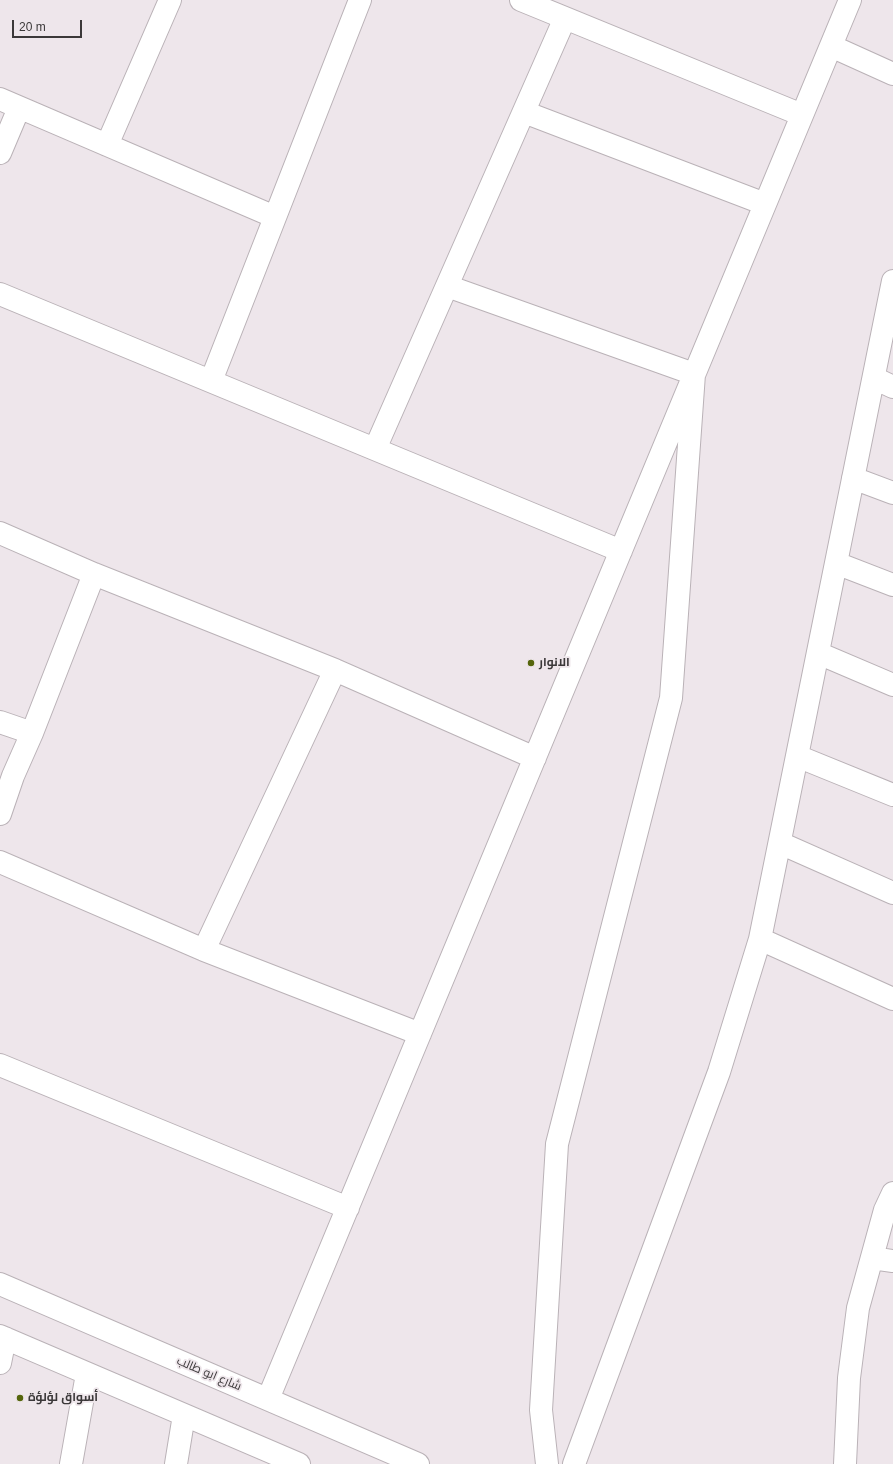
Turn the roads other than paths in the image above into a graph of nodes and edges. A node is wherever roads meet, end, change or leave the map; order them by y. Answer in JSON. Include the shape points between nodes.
{"nodes":[{"id":1,"x":170,"y":0,"type":"edge"},
{"id":2,"x":360,"y":0,"type":"edge"},
{"id":3,"x":521,"y":0,"type":"edge"},
{"id":4,"x":850,"y":0,"type":"edge"},
{"id":5,"x":565,"y":18,"type":"junction"},
{"id":6,"x":831,"y":46,"type":"junction"},
{"id":7,"x":893,"y":74,"type":"edge"},
{"id":8,"x":9,"y":104,"type":"edge"},
{"id":9,"x":524,"y":112,"type":"junction"},
{"id":10,"x":802,"y":115,"type":"junction"},
{"id":11,"x":107,"y":145,"type":"junction"},
{"id":12,"x":0,"y":153,"type":"edge"},
{"id":13,"x":765,"y":204,"type":"junction"},
{"id":14,"x":275,"y":217,"type":"junction"},
{"id":15,"x":893,"y":281,"type":"edge"},
{"id":16,"x":447,"y":286,"type":"junction"},
{"id":17,"x":0,"y":294,"type":"edge"},
{"id":18,"x":694,"y":374,"type":"junction"},
{"id":19,"x":874,"y":378,"type":"junction"},
{"id":20,"x":211,"y":381,"type":"junction"},
{"id":21,"x":893,"y":387,"type":"edge"},
{"id":22,"x":375,"y":449,"type":"junction"},
{"id":23,"x":853,"y":478,"type":"junction"},
{"id":24,"x":893,"y":493,"type":"edge"},
{"id":25,"x":0,"y":533,"type":"edge"},
{"id":26,"x":621,"y":551,"type":"junction"},
{"id":27,"x":836,"y":563,"type":"junction"},
{"id":28,"x":94,"y":574,"type":"junction"},
{"id":29,"x":893,"y":585,"type":"edge"},
{"id":30,"x":818,"y":653,"type":"junction"},
{"id":31,"x":335,"y":670,"type":"junction"},
{"id":32,"x":893,"y":685,"type":"edge"},
{"id":33,"x":0,"y":722,"type":"edge"},
{"id":34,"x":32,"y":733,"type":"junction"},
{"id":35,"x":797,"y":756,"type":"junction"},
{"id":36,"x":535,"y":758,"type":"junction"},
{"id":37,"x":893,"y":795,"type":"edge"},
{"id":38,"x":0,"y":814,"type":"edge"},
{"id":39,"x":780,"y":843,"type":"junction"},
{"id":40,"x":0,"y":862,"type":"edge"},
{"id":41,"x":893,"y":893,"type":"edge"},
{"id":42,"x":760,"y":939,"type":"junction"},
{"id":43,"x":204,"y":950,"type":"junction"},
{"id":44,"x":893,"y":999,"type":"edge"},
{"id":45,"x":420,"y":1034,"type":"junction"},
{"id":46,"x":0,"y":1065,"type":"edge"},
{"id":47,"x":893,"y":1193,"type":"edge"},
{"id":48,"x":348,"y":1208,"type":"junction"},
{"id":49,"x":872,"y":1258,"type":"junction"},
{"id":50,"x":893,"y":1261,"type":"edge"},
{"id":51,"x":0,"y":1284,"type":"edge"},
{"id":52,"x":2,"y":1337,"type":"edge"},
{"id":53,"x":0,"y":1363,"type":"edge"},
{"id":54,"x":87,"y":1374,"type":"junction"},
{"id":55,"x":268,"y":1400,"type":"junction"},
{"id":56,"x":184,"y":1415,"type":"junction"},
{"id":57,"x":71,"y":1464,"type":"edge"},
{"id":58,"x":176,"y":1464,"type":"edge"},
{"id":59,"x":299,"y":1464,"type":"edge"},
{"id":60,"x":418,"y":1464,"type":"edge"},
{"id":61,"x":547,"y":1464,"type":"edge"},
{"id":62,"x":574,"y":1464,"type":"edge"},
{"id":63,"x":845,"y":1464,"type":"edge"}],
"edges":[{"from":1,"to":11,"type":"street"},
{"from":2,"to":14,"type":"street"},
{"from":3,"to":5,"type":"street"},
{"from":4,"to":6,"type":"street"},
{"from":5,"to":9,"type":"street"},
{"from":5,"to":10,"type":"street"},
{"from":6,"to":7,"type":"street"},
{"from":6,"to":10,"type":"street"},
{"from":8,"to":11,"type":"street"},
{"from":8,"to":12,"type":"street"},
{"from":9,"to":13,"type":"street"},
{"from":9,"to":16,"type":"street"},
{"from":10,"to":13,"type":"street"},
{"from":11,"to":14,"type":"street"},
{"from":13,"to":18,"type":"street"},
{"from":14,"to":20,"type":"street"},
{"from":15,"to":19,"type":"street"},
{"from":16,"to":18,"type":"street"},
{"from":16,"to":22,"type":"street"},
{"from":17,"to":20,"type":"street"},
{"from":18,"to":26,"type":"street"},
{"from":18,"to":61,"type":"street","via":[[671,698],[557,1144],[541,1410]]},
{"from":19,"to":21,"type":"street"},
{"from":19,"to":23,"type":"street"},
{"from":20,"to":22,"type":"street"},
{"from":22,"to":26,"type":"street"},
{"from":23,"to":24,"type":"street"},
{"from":23,"to":27,"type":"street"},
{"from":25,"to":28,"type":"street"},
{"from":26,"to":36,"type":"street"},
{"from":27,"to":29,"type":"street"},
{"from":27,"to":30,"type":"street"},
{"from":28,"to":31,"type":"street"},
{"from":28,"to":34,"type":"street"},
{"from":30,"to":32,"type":"street"},
{"from":30,"to":35,"type":"street"},
{"from":31,"to":36,"type":"street"},
{"from":31,"to":43,"type":"street"},
{"from":33,"to":34,"type":"street"},
{"from":34,"to":38,"type":"street"},
{"from":35,"to":37,"type":"street"},
{"from":35,"to":39,"type":"street"},
{"from":36,"to":45,"type":"street"},
{"from":39,"to":41,"type":"street"},
{"from":39,"to":42,"type":"street"},
{"from":40,"to":43,"type":"street"},
{"from":42,"to":44,"type":"street"},
{"from":42,"to":62,"type":"street","via":[[719,1072]]},
{"from":43,"to":45,"type":"street"},
{"from":45,"to":48,"type":"street"},
{"from":46,"to":48,"type":"street"},
{"from":47,"to":49,"type":"street","via":[[885,1210]]},
{"from":48,"to":55,"type":"street"},
{"from":49,"to":50,"type":"street"},
{"from":49,"to":63,"type":"street","via":[[858,1308],[850,1370]]},
{"from":51,"to":55,"type":"street","name":"شارع ابو طالب"},
{"from":52,"to":53,"type":"street"},
{"from":52,"to":54,"type":"street"},
{"from":54,"to":56,"type":"street"},
{"from":54,"to":57,"type":"street"},
{"from":55,"to":60,"type":"street","name":"شارع ابو طالب"},
{"from":56,"to":58,"type":"street"},
{"from":56,"to":59,"type":"street"}]}
